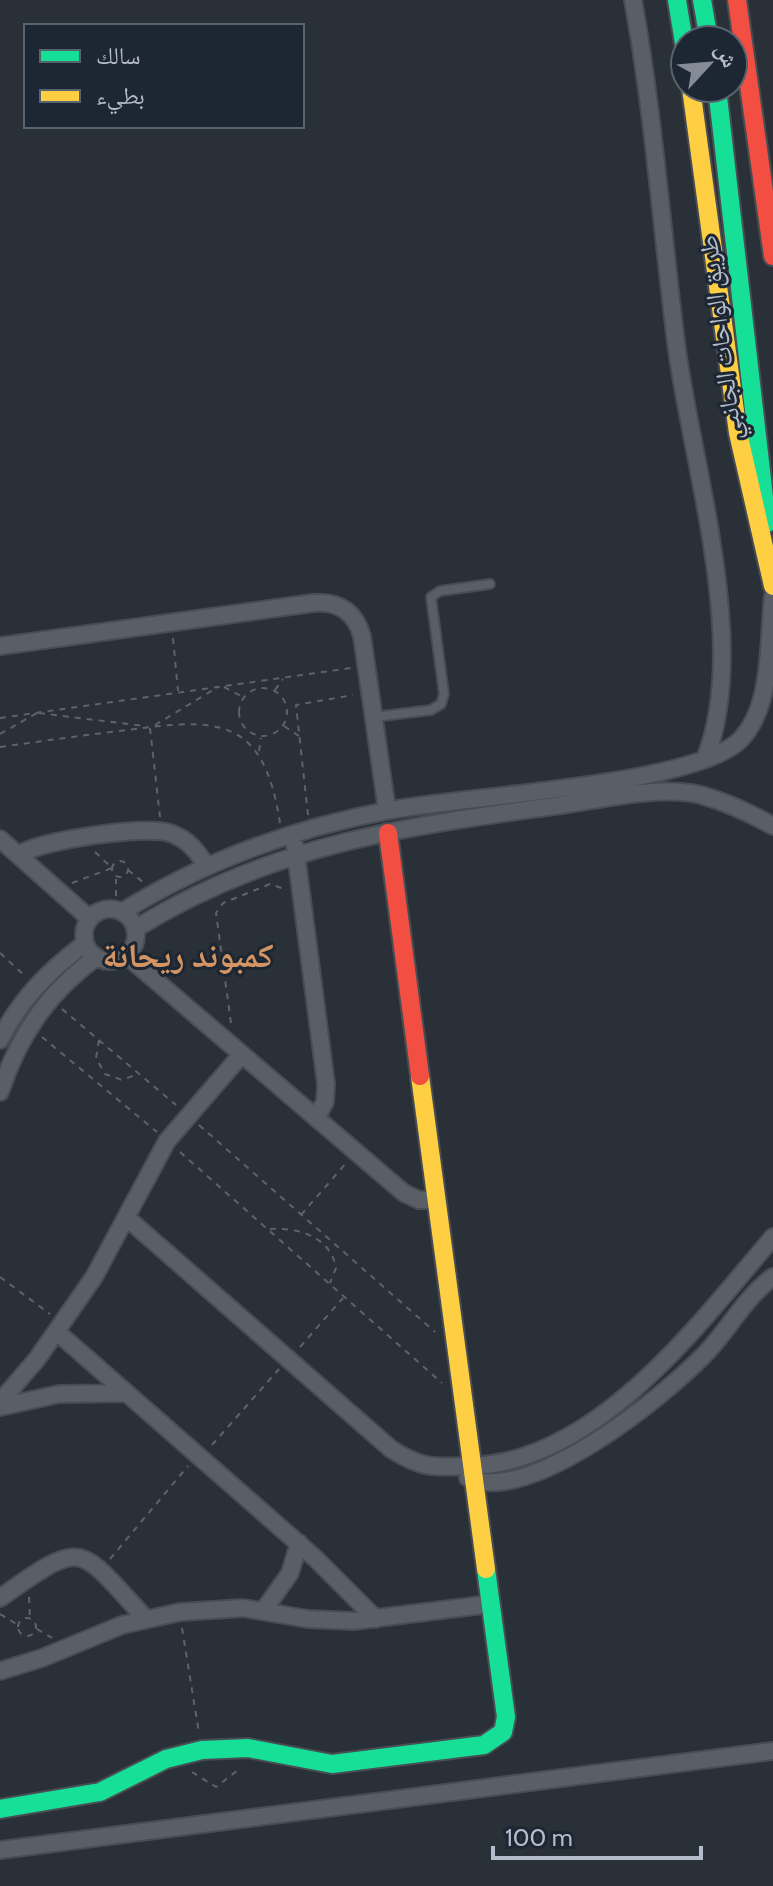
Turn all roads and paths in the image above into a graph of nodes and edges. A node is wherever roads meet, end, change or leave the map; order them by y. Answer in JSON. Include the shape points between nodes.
{"nodes":[{"id":1,"x":633,"y":0,"type":"edge"},
{"id":2,"x":677,"y":0,"type":"edge"},
{"id":3,"x":702,"y":0,"type":"edge"},
{"id":4,"x":737,"y":0,"type":"edge"},
{"id":5,"x":681,"y":24,"type":"edge"},
{"id":6,"x":706,"y":24,"type":"edge"},
{"id":7,"x":693,"y":104,"type":"edge"},
{"id":8,"x":719,"y":104,"type":"edge"},
{"id":9,"x":773,"y":256,"type":"edge"},
{"id":10,"x":490,"y":584,"type":"dead end"},
{"id":11,"x":773,"y":584,"type":"edge"},
{"id":12,"x":773,"y":596,"type":"edge"},
{"id":13,"x":171,"y":623,"type":"junction"},
{"id":14,"x":0,"y":646,"type":"edge"},
{"id":15,"x":367,"y":667,"type":"junction"},
{"id":16,"x":284,"y":677,"type":"junction"},
{"id":17,"x":221,"y":687,"type":"junction"},
{"id":18,"x":275,"y":691,"type":"junction"},
{"id":19,"x":179,"y":693,"type":"junction"},
{"id":20,"x":371,"y":693,"type":"junction"},
{"id":21,"x":244,"y":697,"type":"junction"},
{"id":22,"x":38,"y":712,"type":"junction"},
{"id":23,"x":374,"y":717,"type":"junction"},
{"id":24,"x":0,"y":718,"type":"edge"},
{"id":25,"x":283,"y":726,"type":"junction"},
{"id":26,"x":150,"y":727,"type":"junction"},
{"id":27,"x":0,"y":734,"type":"edge"},
{"id":28,"x":299,"y":736,"type":"junction"},
{"id":29,"x":261,"y":737,"type":"junction"},
{"id":30,"x":0,"y":747,"type":"edge"},
{"id":31,"x":258,"y":754,"type":"junction"},
{"id":32,"x":705,"y":759,"type":"junction"},
{"id":33,"x":537,"y":799,"type":"junction"},
{"id":34,"x":432,"y":804,"type":"junction"},
{"id":35,"x":387,"y":810,"type":"junction"},
{"id":36,"x":435,"y":823,"type":"junction"},
{"id":37,"x":773,"y":826,"type":"edge"},
{"id":38,"x":162,"y":831,"type":"junction"},
{"id":39,"x":295,"y":832,"type":"junction"},
{"id":40,"x":388,"y":833,"type":"junction"},
{"id":41,"x":90,"y":837,"type":"junction"},
{"id":42,"x":0,"y":839,"type":"edge"},
{"id":43,"x":296,"y":853,"type":"junction"},
{"id":44,"x":18,"y":855,"type":"junction"},
{"id":45,"x":206,"y":866,"type":"junction"},
{"id":46,"x":112,"y":868,"type":"junction"},
{"id":47,"x":128,"y":870,"type":"junction"},
{"id":48,"x":116,"y":876,"type":"junction"},
{"id":49,"x":57,"y":889,"type":"junction"},
{"id":50,"x":149,"y":895,"type":"junction"},
{"id":51,"x":301,"y":904,"type":"junction"},
{"id":52,"x":118,"y":910,"type":"junction"},
{"id":53,"x":89,"y":918,"type":"junction"},
{"id":54,"x":135,"y":929,"type":"junction"},
{"id":55,"x":84,"y":944,"type":"junction"},
{"id":56,"x":0,"y":953,"type":"edge"},
{"id":57,"x":127,"y":956,"type":"junction"},
{"id":58,"x":95,"y":958,"type":"junction"},
{"id":59,"x":36,"y":986,"type":"junction"},
{"id":60,"x":49,"y":998,"type":"junction"},
{"id":61,"x":28,"y":1026,"type":"junction"},
{"id":62,"x":0,"y":1040,"type":"edge"},
{"id":63,"x":99,"y":1040,"type":"junction"},
{"id":64,"x":238,"y":1051,"type":"junction"},
{"id":65,"x":105,"y":1074,"type":"junction"},
{"id":66,"x":139,"y":1074,"type":"junction"},
{"id":67,"x":97,"y":1083,"type":"junction"},
{"id":68,"x":0,"y":1092,"type":"edge"},
{"id":69,"x":188,"y":1115,"type":"junction"},
{"id":70,"x":316,"y":1118,"type":"junction"},
{"id":71,"x":167,"y":1141,"type":"junction"},
{"id":72,"x":356,"y":1152,"type":"junction"},
{"id":73,"x":437,"y":1200,"type":"junction"},
{"id":74,"x":300,"y":1215,"type":"junction"},
{"id":75,"x":127,"y":1218,"type":"junction"},
{"id":76,"x":268,"y":1229,"type":"junction"},
{"id":77,"x":773,"y":1237,"type":"edge"},
{"id":78,"x":329,"y":1241,"type":"junction"},
{"id":79,"x":325,"y":1245,"type":"junction"},
{"id":80,"x":0,"y":1277,"type":"edge"},
{"id":81,"x":773,"y":1277,"type":"edge"},
{"id":82,"x":330,"y":1284,"type":"junction"},
{"id":83,"x":344,"y":1297,"type":"junction"},
{"id":84,"x":60,"y":1328,"type":"junction"},
{"id":85,"x":456,"y":1350,"type":"junction"},
{"id":86,"x":288,"y":1359,"type":"junction"},
{"id":87,"x":125,"y":1393,"type":"junction"},
{"id":88,"x":463,"y":1402,"type":"junction"},
{"id":89,"x":0,"y":1404,"type":"edge"},
{"id":90,"x":587,"y":1437,"type":"junction"},
{"id":91,"x":198,"y":1457,"type":"junction"},
{"id":92,"x":473,"y":1473,"type":"junction"},
{"id":93,"x":299,"y":1543,"type":"junction"},
{"id":94,"x":101,"y":1570,"type":"junction"},
{"id":95,"x":20,"y":1584,"type":"junction"},
{"id":96,"x":0,"y":1598,"type":"edge"},
{"id":97,"x":490,"y":1604,"type":"junction"},
{"id":98,"x":264,"y":1610,"type":"junction"},
{"id":99,"x":180,"y":1612,"type":"junction"},
{"id":100,"x":0,"y":1614,"type":"edge"},
{"id":101,"x":145,"y":1618,"type":"junction"},
{"id":102,"x":30,"y":1619,"type":"junction"},
{"id":103,"x":376,"y":1619,"type":"junction"},
{"id":104,"x":19,"y":1625,"type":"junction"},
{"id":105,"x":0,"y":1671,"type":"edge"},
{"id":106,"x":248,"y":1748,"type":"junction"},
{"id":107,"x":192,"y":1751,"type":"junction"},
{"id":108,"x":773,"y":1751,"type":"edge"},
{"id":109,"x":0,"y":1809,"type":"edge"},
{"id":110,"x":0,"y":1850,"type":"edge"}],
"edges":[{"from":1,"to":32,"type":"street","via":[[678,355],[717,597],[718,705]]},
{"from":2,"to":5,"type":"main road"},
{"from":3,"to":6,"type":"main road"},
{"from":4,"to":9,"type":"main road"},
{"from":7,"to":11,"type":"main road","via":[[738,433]]},
{"from":8,"to":11,"type":"main road","name":"طريق الواحات الجانبي"},
{"from":10,"to":23,"type":"lane","via":[[431,597],[441,704]]},
{"from":12,"to":32,"type":"street","via":[[760,707],[752,727],[737,743]]},
{"from":13,"to":14,"type":"street"},
{"from":13,"to":15,"type":"street","via":[[326,602],[358,623]]},
{"from":13,"to":19,"type":"path"},
{"from":15,"to":16,"type":"path"},
{"from":15,"to":20,"type":"street"},
{"from":16,"to":17,"type":"path"},
{"from":16,"to":18,"type":"path"},
{"from":17,"to":19,"type":"path"},
{"from":17,"to":21,"type":"path"},
{"from":17,"to":26,"type":"path"},
{"from":18,"to":21,"type":"path","via":[[262,688]]},
{"from":18,"to":25,"type":"path","via":[[287,711]]},
{"from":19,"to":22,"type":"path"},
{"from":20,"to":23,"type":"street"},
{"from":20,"to":28,"type":"path","via":[[299,702]]},
{"from":21,"to":29,"type":"path","via":[[241,722]]},
{"from":22,"to":24,"type":"path"},
{"from":22,"to":26,"type":"path"},
{"from":22,"to":27,"type":"path"},
{"from":23,"to":35,"type":"street"},
{"from":25,"to":28,"type":"path"},
{"from":25,"to":29,"type":"path"},
{"from":26,"to":30,"type":"path"},
{"from":26,"to":31,"type":"path","via":[[196,722],[218,726],[238,735]]},
{"from":26,"to":38,"type":"path"},
{"from":28,"to":39,"type":"path"},
{"from":29,"to":31,"type":"path"},
{"from":31,"to":39,"type":"path"},
{"from":32,"to":33,"type":"street"},
{"from":33,"to":34,"type":"street"},
{"from":33,"to":36,"type":"street"},
{"from":33,"to":37,"type":"street","via":[[699,794]]},
{"from":34,"to":35,"type":"street"},
{"from":34,"to":36,"type":"street"},
{"from":35,"to":39,"type":"street"},
{"from":36,"to":40,"type":"street"},
{"from":38,"to":41,"type":"street"},
{"from":38,"to":45,"type":"street","via":[[184,839]]},
{"from":39,"to":43,"type":"street"},
{"from":39,"to":45,"type":"street"},
{"from":40,"to":43,"type":"street"},
{"from":40,"to":73,"type":"main road"},
{"from":41,"to":44,"type":"street","via":[[40,844]]},
{"from":41,"to":46,"type":"path","via":[[95,852]]},
{"from":42,"to":44,"type":"street"},
{"from":43,"to":51,"type":"street"},
{"from":43,"to":54,"type":"street","via":[[229,878]]},
{"from":44,"to":49,"type":"street"},
{"from":45,"to":50,"type":"street"},
{"from":46,"to":47,"type":"path","via":[[122,862]]},
{"from":46,"to":48,"type":"path"},
{"from":46,"to":49,"type":"path"},
{"from":47,"to":48,"type":"path"},
{"from":47,"to":50,"type":"path","via":[[142,879]]},
{"from":48,"to":52,"type":"path"},
{"from":49,"to":53,"type":"street"},
{"from":50,"to":52,"type":"street"},
{"from":51,"to":64,"type":"path","via":[[270,884],[218,909]]},
{"from":51,"to":70,"type":"street","via":[[326,1084],[325,1102]]},
{"from":52,"to":53,"type":"street","via":[[101,910]]},
{"from":52,"to":54,"type":"street"},
{"from":53,"to":55,"type":"street"},
{"from":54,"to":57,"type":"street"},
{"from":55,"to":58,"type":"street"},
{"from":55,"to":59,"type":"street"},
{"from":56,"to":59,"type":"path"},
{"from":57,"to":58,"type":"street","via":[[115,961]]},
{"from":57,"to":64,"type":"street"},
{"from":58,"to":60,"type":"street"},
{"from":59,"to":62,"type":"street"},
{"from":60,"to":61,"type":"street"},
{"from":60,"to":63,"type":"path"},
{"from":61,"to":67,"type":"path"},
{"from":61,"to":68,"type":"street"},
{"from":63,"to":65,"type":"path","via":[[96,1058]]},
{"from":63,"to":66,"type":"path"},
{"from":64,"to":69,"type":"street"},
{"from":64,"to":70,"type":"street"},
{"from":65,"to":66,"type":"path","via":[[122,1080]]},
{"from":65,"to":67,"type":"path"},
{"from":66,"to":69,"type":"path"},
{"from":67,"to":71,"type":"path"},
{"from":69,"to":71,"type":"street"},
{"from":69,"to":74,"type":"path"},
{"from":70,"to":72,"type":"street"},
{"from":71,"to":75,"type":"street"},
{"from":71,"to":76,"type":"path"},
{"from":72,"to":73,"type":"street","via":[[411,1197]]},
{"from":72,"to":74,"type":"path"},
{"from":73,"to":85,"type":"main road"},
{"from":74,"to":78,"type":"path"},
{"from":75,"to":84,"type":"street"},
{"from":75,"to":86,"type":"street"},
{"from":76,"to":79,"type":"path","via":[[304,1232]]},
{"from":76,"to":82,"type":"path"},
{"from":77,"to":90,"type":"street","via":[[685,1339]]},
{"from":78,"to":79,"type":"path"},
{"from":78,"to":85,"type":"path"},
{"from":79,"to":82,"type":"path","via":[[336,1268]]},
{"from":80,"to":84,"type":"path"},
{"from":81,"to":90,"type":"street","via":[[670,1387]]},
{"from":82,"to":83,"type":"path"},
{"from":83,"to":86,"type":"path"},
{"from":83,"to":88,"type":"path"},
{"from":84,"to":87,"type":"street"},
{"from":84,"to":89,"type":"street"},
{"from":85,"to":88,"type":"main road"},
{"from":86,"to":91,"type":"path"},
{"from":86,"to":92,"type":"street","via":[[391,1449],[421,1466]]},
{"from":87,"to":89,"type":"street","via":[[59,1394]]},
{"from":87,"to":91,"type":"street"},
{"from":88,"to":92,"type":"main road"},
{"from":90,"to":92,"type":"street","via":[[510,1480]]},
{"from":91,"to":93,"type":"street"},
{"from":91,"to":94,"type":"path"},
{"from":92,"to":97,"type":"main road"},
{"from":93,"to":98,"type":"street","via":[[283,1586]]},
{"from":93,"to":103,"type":"street"},
{"from":94,"to":95,"type":"street","via":[[88,1559],[67,1556]]},
{"from":94,"to":101,"type":"street"},
{"from":95,"to":96,"type":"street"},
{"from":95,"to":102,"type":"path","via":[[31,1600]]},
{"from":97,"to":103,"type":"street"},
{"from":97,"to":106,"type":"main road","via":[[506,1717],[503,1732],[492,1743],[332,1764]]},
{"from":98,"to":99,"type":"street"},
{"from":98,"to":103,"type":"street","via":[[331,1621]]},
{"from":99,"to":101,"type":"street"},
{"from":99,"to":107,"type":"path"},
{"from":100,"to":104,"type":"path"},
{"from":101,"to":105,"type":"street"},
{"from":102,"to":104,"type":"path"},
{"from":102,"to":104,"type":"path","via":[[36,1625],[32,1635],[22,1634]]},
{"from":106,"to":107,"type":"main road"},
{"from":106,"to":107,"type":"path","via":[[241,1766],[216,1787],[191,1772]]},
{"from":107,"to":109,"type":"main road","via":[[100,1792]]},
{"from":108,"to":110,"type":"street"}]}
